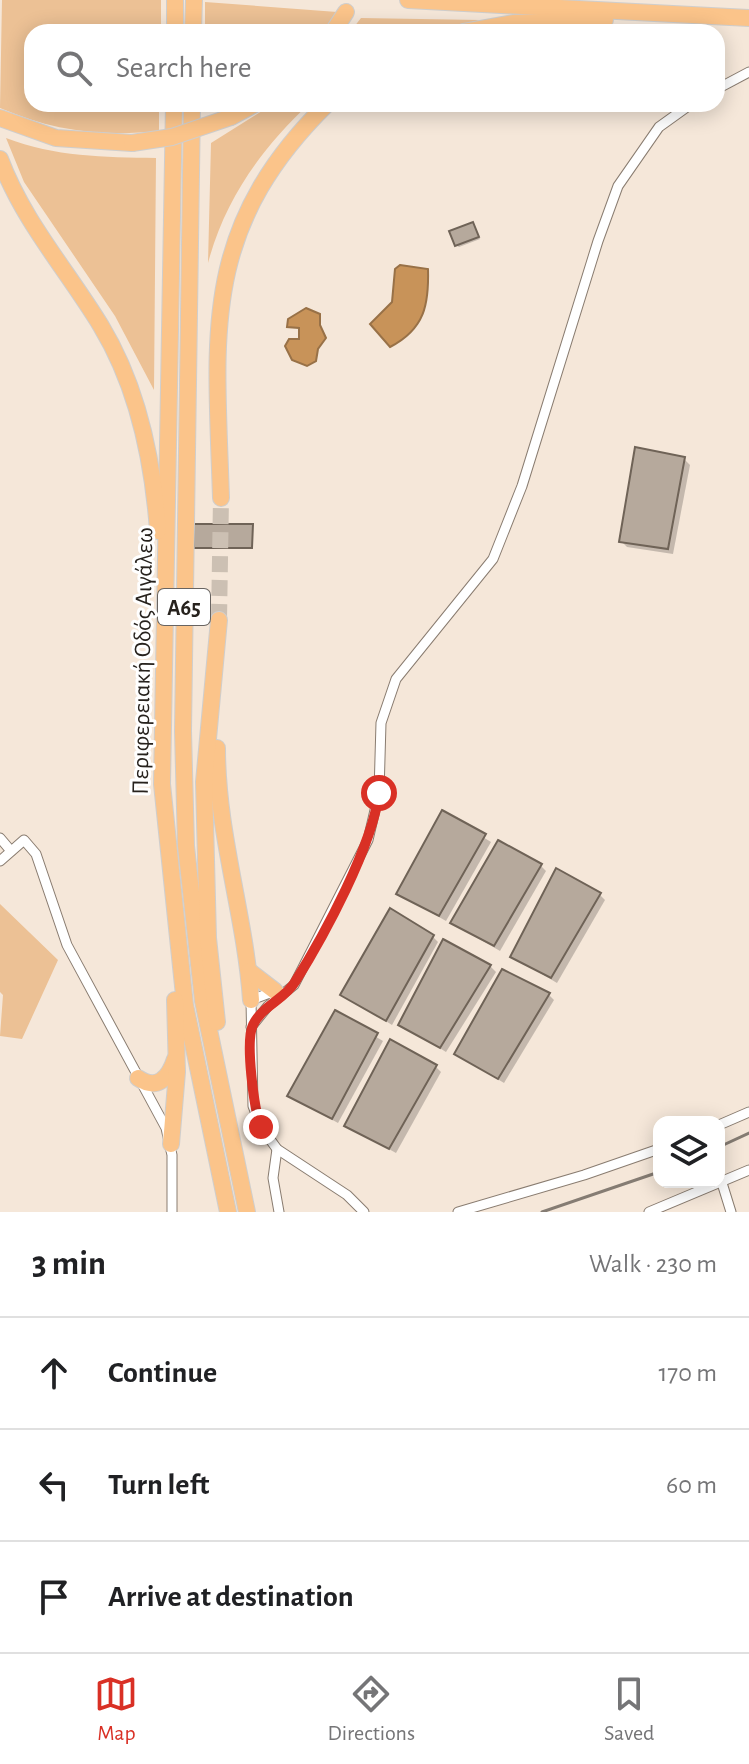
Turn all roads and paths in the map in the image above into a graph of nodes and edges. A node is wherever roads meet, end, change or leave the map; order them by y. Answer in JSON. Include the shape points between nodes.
{"nodes":[{"id":1,"x":175,"y":0,"type":"edge"},
{"id":2,"x":194,"y":0,"type":"edge"},
{"id":3,"x":408,"y":0,"type":"edge"},
{"id":4,"x":346,"y":12,"type":"dead end"},
{"id":5,"x":658,"y":15,"type":"junction"},
{"id":6,"x":749,"y":18,"type":"edge"},
{"id":7,"x":175,"y":24,"type":"edge"},
{"id":8,"x":193,"y":24,"type":"edge"},
{"id":9,"x":338,"y":24,"type":"edge"},
{"id":10,"x":507,"y":24,"type":"edge"},
{"id":11,"x":749,"y":72,"type":"edge"},
{"id":12,"x":725,"y":85,"type":"edge"},
{"id":13,"x":174,"y":112,"type":"edge"},
{"id":14,"x":192,"y":112,"type":"edge"},
{"id":15,"x":240,"y":112,"type":"edge"},
{"id":16,"x":320,"y":112,"type":"edge"},
{"id":17,"x":680,"y":112,"type":"edge"},
{"id":18,"x":0,"y":118,"type":"edge"},
{"id":19,"x":0,"y":159,"type":"edge"},
{"id":20,"x":221,"y":498,"type":"tunnel mouth"},
{"id":21,"x":219,"y":620,"type":"tunnel mouth"},
{"id":22,"x":217,"y":653,"type":"junction"},
{"id":23,"x":165,"y":662,"type":"junction"},
{"id":24,"x":0,"y":838,"type":"edge"},
{"id":25,"x":11,"y":851,"type":"junction"},
{"id":26,"x":168,"y":852,"type":"junction"},
{"id":27,"x":0,"y":861,"type":"edge"},
{"id":28,"x":249,"y":971,"type":"junction"},
{"id":29,"x":294,"y":985,"type":"junction"},
{"id":30,"x":275,"y":991,"type":"junction"},
{"id":31,"x":251,"y":1000,"type":"junction"},
{"id":32,"x":251,"y":1027,"type":"junction"},
{"id":33,"x":177,"y":1049,"type":"junction"},
{"id":34,"x":138,"y":1078,"type":"junction"},
{"id":35,"x":223,"y":1107,"type":"junction"},
{"id":36,"x":749,"y":1112,"type":"edge"},
{"id":37,"x":725,"y":1122,"type":"edge"},
{"id":38,"x":171,"y":1144,"type":"junction"},
{"id":39,"x":277,"y":1149,"type":"junction"},
{"id":40,"x":653,"y":1151,"type":"edge"},
{"id":41,"x":749,"y":1170,"type":"edge"},
{"id":42,"x":725,"y":1182,"type":"edge"},
{"id":43,"x":709,"y":1188,"type":"edge"},
{"id":44,"x":724,"y":1188,"type":"edge"},
{"id":45,"x":172,"y":1212,"type":"edge"},
{"id":46,"x":228,"y":1212,"type":"edge"},
{"id":47,"x":247,"y":1212,"type":"edge"},
{"id":48,"x":279,"y":1212,"type":"edge"},
{"id":49,"x":364,"y":1212,"type":"edge"},
{"id":50,"x":458,"y":1212,"type":"edge"},
{"id":51,"x":649,"y":1212,"type":"edge"},
{"id":52,"x":731,"y":1212,"type":"edge"}],
"edges":[{"from":1,"to":7,"type":"highway"},
{"from":2,"to":8,"type":"highway"},
{"from":3,"to":5,"type":"highway"},
{"from":4,"to":9,"type":"highway"},
{"from":5,"to":6,"type":"highway"},
{"from":5,"to":10,"type":"highway"},
{"from":11,"to":12,"type":"street"},
{"from":13,"to":23,"type":"highway","name":"Περιφερειακή Οδός Αιγάλεω","number":"Α65"},
{"from":14,"to":35,"type":"highway","name":"Περιφερειακή Οδός Αιγάλεω","number":"Α65","via":[[184,805],[195,946]]},
{"from":15,"to":18,"type":"highway","bridge":true,"via":[[172,137],[132,143],[81,142]]},
{"from":16,"to":20,"type":"highway","via":[[254,196],[230,256],[216,339]]},
{"from":17,"to":29,"type":"street","via":[[659,127],[618,186],[522,486],[493,559],[396,679],[387,698],[373,826]]},
{"from":19,"to":23,"type":"highway","via":[[34,228],[102,328],[133,396],[153,481]]},
{"from":21,"to":22,"type":"highway"},
{"from":22,"to":28,"type":"highway","via":[[219,816]]},
{"from":22,"to":35,"type":"highway","via":[[204,782],[208,938],[223,1060]]},
{"from":23,"to":26,"type":"highway","name":"Περιφερειακή Οδός Αιγάλεω","number":"Α65","via":[[162,784]]},
{"from":24,"to":25,"type":"street"},
{"from":25,"to":27,"type":"street"},
{"from":25,"to":34,"type":"street","via":[[24,840],[36,854],[67,945]]},
{"from":26,"to":33,"type":"highway","via":[[163,888]]},
{"from":26,"to":46,"type":"highway","name":"Περιφερειακή Οδός Αιγάλεω","number":"Α65","via":[[185,1005]]},
{"from":28,"to":30,"type":"highway"},
{"from":28,"to":31,"type":"highway"},
{"from":29,"to":30,"type":"street"},
{"from":29,"to":32,"type":"street"},
{"from":30,"to":31,"type":"street"},
{"from":31,"to":32,"type":"street"},
{"from":32,"to":39,"type":"street","via":[[253,1106]]},
{"from":33,"to":34,"type":"highway","via":[[166,1078],[152,1084]]},
{"from":33,"to":38,"type":"highway"},
{"from":34,"to":38,"type":"street"},
{"from":35,"to":47,"type":"highway","name":"Περιφερειακή Οδός Αιγάλεω","number":"Α65"},
{"from":36,"to":37,"type":"street"},
{"from":38,"to":45,"type":"street"},
{"from":39,"to":48,"type":"street","via":[[273,1178]]},
{"from":39,"to":49,"type":"street"},
{"from":40,"to":50,"type":"street"},
{"from":41,"to":42,"type":"street"},
{"from":43,"to":51,"type":"street"},
{"from":44,"to":52,"type":"street"}]}
